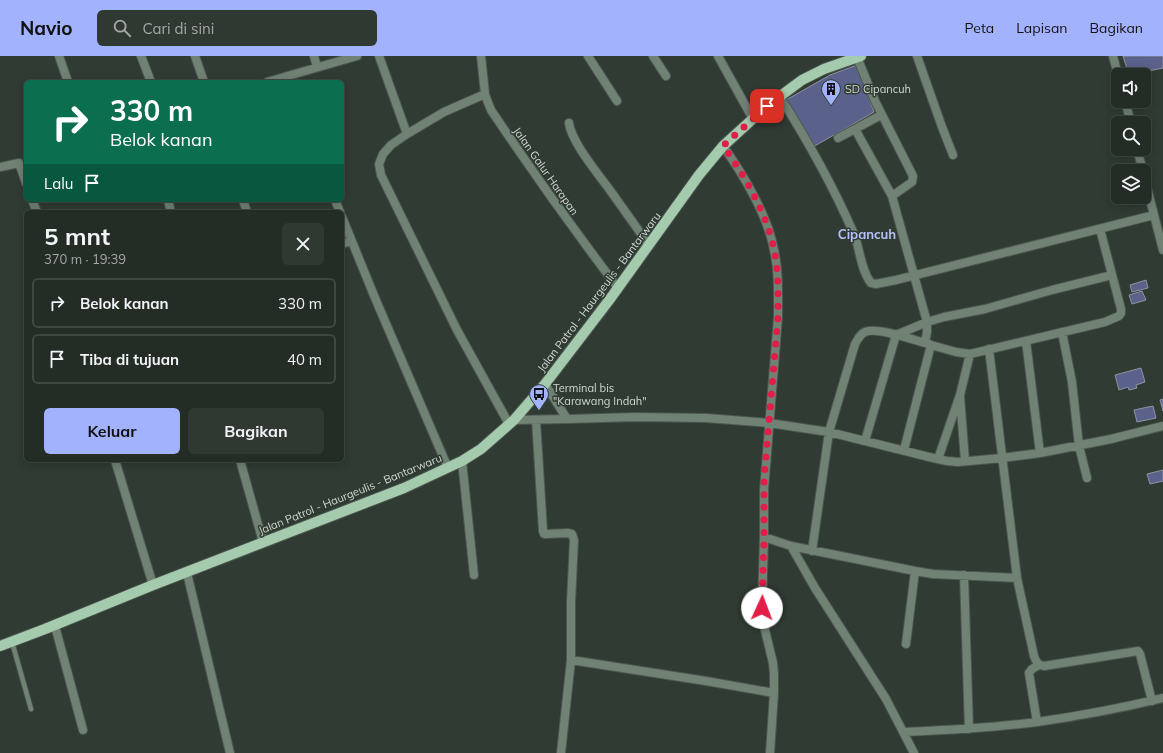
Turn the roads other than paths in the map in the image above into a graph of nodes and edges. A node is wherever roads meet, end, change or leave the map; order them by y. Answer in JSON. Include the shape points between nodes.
{"nodes":[{"id":1,"x":59,"y":56,"type":"edge"},
{"id":2,"x":141,"y":56,"type":"edge"},
{"id":3,"x":195,"y":56,"type":"edge"},
{"id":4,"x":314,"y":56,"type":"edge"},
{"id":5,"x":357,"y":56,"type":"edge"},
{"id":6,"x":379,"y":56,"type":"edge"},
{"id":7,"x":481,"y":56,"type":"edge"},
{"id":8,"x":588,"y":56,"type":"edge"},
{"id":9,"x":653,"y":56,"type":"edge"},
{"id":10,"x":718,"y":56,"type":"edge"},
{"id":11,"x":859,"y":56,"type":"edge"},
{"id":12,"x":917,"y":56,"type":"edge"},
{"id":13,"x":1113,"y":56,"type":"edge"},
{"id":14,"x":317,"y":67,"type":"junction"},
{"id":15,"x":1116,"y":68,"type":"edge"},
{"id":16,"x":666,"y":76,"type":"dead end"},
{"id":17,"x":289,"y":79,"type":"edge"},
{"id":18,"x":67,"y":80,"type":"edge"},
{"id":19,"x":150,"y":80,"type":"edge"},
{"id":20,"x":203,"y":80,"type":"edge"},
{"id":21,"x":485,"y":94,"type":"junction"},
{"id":22,"x":780,"y":97,"type":"junction"},
{"id":23,"x":617,"y":101,"type":"dead end"},
{"id":24,"x":882,"y":115,"type":"junction"},
{"id":25,"x":752,"y":119,"type":"junction"},
{"id":26,"x":569,"y":122,"type":"dead end"},
{"id":27,"x":855,"y":129,"type":"junction"},
{"id":28,"x":407,"y":134,"type":"junction"},
{"id":29,"x":838,"y":138,"type":"dead end"},
{"id":30,"x":723,"y":146,"type":"junction"},
{"id":31,"x":953,"y":155,"type":"dead end"},
{"id":32,"x":22,"y":162,"type":"edge"},
{"id":33,"x":0,"y":167,"type":"edge"},
{"id":34,"x":24,"y":172,"type":"edge"},
{"id":35,"x":892,"y":196,"type":"junction"},
{"id":36,"x":1151,"y":203,"type":"edge"},
{"id":37,"x":1154,"y":215,"type":"junction"},
{"id":38,"x":344,"y":222,"type":"edge"},
{"id":39,"x":1100,"y":229,"type":"junction"},
{"id":40,"x":351,"y":241,"type":"junction"},
{"id":41,"x":344,"y":243,"type":"edge"},
{"id":42,"x":649,"y":245,"type":"junction"},
{"id":43,"x":1163,"y":250,"type":"edge"},
{"id":44,"x":1112,"y":274,"type":"junction"},
{"id":45,"x":914,"y":275,"type":"junction"},
{"id":46,"x":618,"y":288,"type":"junction"},
{"id":47,"x":927,"y":322,"type":"junction"},
{"id":48,"x":1062,"y":332,"type":"junction"},
{"id":49,"x":896,"y":335,"type":"junction"},
{"id":50,"x":1026,"y":341,"type":"junction"},
{"id":51,"x":928,"y":344,"type":"junction"},
{"id":52,"x":989,"y":349,"type":"junction"},
{"id":53,"x":970,"y":354,"type":"junction"},
{"id":54,"x":545,"y":384,"type":"junction"},
{"id":55,"x":960,"y":395,"type":"junction"},
{"id":56,"x":567,"y":419,"type":"junction"},
{"id":57,"x":536,"y":420,"type":"junction"},
{"id":58,"x":512,"y":422,"type":"junction"},
{"id":59,"x":769,"y":423,"type":"junction"},
{"id":60,"x":1163,"y":426,"type":"edge"},
{"id":61,"x":829,"y":432,"type":"junction"},
{"id":62,"x":865,"y":441,"type":"junction"},
{"id":63,"x":1079,"y":446,"type":"junction"},
{"id":64,"x":904,"y":450,"type":"junction"},
{"id":65,"x":1040,"y":453,"type":"junction"},
{"id":66,"x":1002,"y":458,"type":"junction"},
{"id":67,"x":938,"y":459,"type":"junction"},
{"id":68,"x":462,"y":461,"type":"junction"},
{"id":69,"x":966,"y":461,"type":"junction"},
{"id":70,"x":116,"y":462,"type":"edge"},
{"id":71,"x":241,"y":462,"type":"edge"},
{"id":72,"x":448,"y":468,"type":"junction"},
{"id":73,"x":1087,"y":478,"type":"dead end"},
{"id":74,"x":764,"y":537,"type":"junction"},
{"id":75,"x":263,"y":542,"type":"junction"},
{"id":76,"x":791,"y":546,"type":"junction"},
{"id":77,"x":812,"y":551,"type":"junction"},
{"id":78,"x":915,"y":571,"type":"junction"},
{"id":79,"x":187,"y":573,"type":"junction"},
{"id":80,"x":474,"y":574,"type":"dead end"},
{"id":81,"x":964,"y":575,"type":"junction"},
{"id":82,"x":1017,"y":578,"type":"junction"},
{"id":83,"x":153,"y":585,"type":"junction"},
{"id":84,"x":54,"y":626,"type":"junction"},
{"id":85,"x":12,"y":642,"type":"junction"},
{"id":86,"x":906,"y":644,"type":"dead end"},
{"id":87,"x":0,"y":646,"type":"edge"},
{"id":88,"x":571,"y":660,"type":"junction"},
{"id":89,"x":1039,"y":665,"type":"junction"},
{"id":90,"x":774,"y":693,"type":"junction"},
{"id":91,"x":1163,"y":698,"type":"edge"},
{"id":92,"x":1152,"y":701,"type":"junction"},
{"id":93,"x":31,"y":709,"type":"dead end"},
{"id":94,"x":1037,"y":722,"type":"junction"},
{"id":95,"x":969,"y":729,"type":"junction"},
{"id":96,"x":83,"y":730,"type":"dead end"},
{"id":97,"x":904,"y":732,"type":"junction"},
{"id":98,"x":230,"y":753,"type":"edge"},
{"id":99,"x":561,"y":753,"type":"edge"},
{"id":100,"x":770,"y":753,"type":"edge"},
{"id":101,"x":914,"y":753,"type":"edge"}],
"edges":[{"from":1,"to":18,"type":"street"},
{"from":2,"to":19,"type":"street"},
{"from":3,"to":20,"type":"street"},
{"from":4,"to":14,"type":"street"},
{"from":5,"to":14,"type":"street"},
{"from":6,"to":28,"type":"street"},
{"from":7,"to":21,"type":"street","name":"Jalan Galur Harapan"},
{"from":8,"to":23,"type":"street"},
{"from":9,"to":16,"type":"street"},
{"from":10,"to":25,"type":"street"},
{"from":11,"to":22,"type":"main road","name":"Jalan Patrol - Haurgeulis - Bantarwaru","via":[[802,80]]},
{"from":11,"to":24,"type":"street"},
{"from":12,"to":31,"type":"street"},
{"from":13,"to":15,"type":"street"},
{"from":14,"to":17,"type":"street"},
{"from":21,"to":28,"type":"street","via":[[444,112]]},
{"from":21,"to":46,"type":"street","name":"Jalan Galur Harapan","via":[[491,110],[533,172]]},
{"from":22,"to":25,"type":"main road","name":"Jalan Patrol - Haurgeulis - Bantarwaru"},
{"from":22,"to":45,"type":"street","via":[[832,187],[855,236],[867,279],[876,284]]},
{"from":24,"to":27,"type":"street"},
{"from":24,"to":35,"type":"street","via":[[913,176],[912,182]]},
{"from":25,"to":30,"type":"main road","name":"Jalan Patrol - Haurgeulis - Bantarwaru"},
{"from":26,"to":42,"type":"street","via":[[574,137],[589,162]]},
{"from":27,"to":29,"type":"street"},
{"from":27,"to":35,"type":"street"},
{"from":28,"to":58,"type":"street","via":[[383,154],[379,169],[457,330]]},
{"from":30,"to":42,"type":"main road","name":"Jalan Patrol - Haurgeulis - Bantarwaru"},
{"from":30,"to":59,"type":"street","via":[[750,189],[770,234],[774,250],[778,317]]},
{"from":32,"to":33,"type":"street"},
{"from":32,"to":34,"type":"street"},
{"from":35,"to":45,"type":"street"},
{"from":36,"to":37,"type":"street"},
{"from":37,"to":39,"type":"street"},
{"from":37,"to":43,"type":"street"},
{"from":38,"to":40,"type":"street"},
{"from":39,"to":44,"type":"street"},
{"from":39,"to":45,"type":"street"},
{"from":40,"to":41,"type":"street"},
{"from":40,"to":72,"type":"street"},
{"from":42,"to":46,"type":"main road","name":"Jalan Patrol - Haurgeulis - Bantarwaru"},
{"from":44,"to":47,"type":"street"},
{"from":44,"to":48,"type":"street","via":[[1121,309],[1119,316],[1106,322]]},
{"from":45,"to":47,"type":"street"},
{"from":46,"to":54,"type":"main road","name":"Jalan Patrol - Haurgeulis - Bantarwaru"},
{"from":47,"to":49,"type":"street"},
{"from":47,"to":51,"type":"street"},
{"from":48,"to":50,"type":"street"},
{"from":48,"to":63,"type":"street","via":[[1072,382]]},
{"from":49,"to":51,"type":"street"},
{"from":49,"to":61,"type":"street","via":[[873,330],[860,335],[855,344]]},
{"from":49,"to":62,"type":"street"},
{"from":50,"to":52,"type":"street"},
{"from":50,"to":65,"type":"street"},
{"from":51,"to":53,"type":"street"},
{"from":51,"to":64,"type":"street"},
{"from":52,"to":53,"type":"street"},
{"from":52,"to":66,"type":"street"},
{"from":53,"to":55,"type":"street"},
{"from":54,"to":56,"type":"street"},
{"from":54,"to":58,"type":"main road","name":"Jalan Patrol - Haurgeulis - Bantarwaru"},
{"from":55,"to":67,"type":"street"},
{"from":55,"to":69,"type":"street"},
{"from":56,"to":57,"type":"street"},
{"from":56,"to":59,"type":"street","via":[[706,418]]},
{"from":57,"to":58,"type":"street"},
{"from":57,"to":88,"type":"street","via":[[543,531],[544,534],[572,534],[574,540]]},
{"from":58,"to":68,"type":"main road","name":"Jalan Patrol - Haurgeulis - Bantarwaru","via":[[481,449]]},
{"from":59,"to":61,"type":"street"},
{"from":59,"to":74,"type":"street","via":[[764,479]]},
{"from":60,"to":63,"type":"street"},
{"from":61,"to":62,"type":"street"},
{"from":61,"to":77,"type":"street"},
{"from":62,"to":64,"type":"street"},
{"from":63,"to":65,"type":"street"},
{"from":63,"to":73,"type":"street"},
{"from":64,"to":67,"type":"street"},
{"from":65,"to":66,"type":"street"},
{"from":66,"to":69,"type":"street"},
{"from":66,"to":82,"type":"street"},
{"from":67,"to":69,"type":"street"},
{"from":68,"to":72,"type":"main road","name":"Jalan Patrol - Haurgeulis - Bantarwaru"},
{"from":68,"to":80,"type":"street"},
{"from":70,"to":83,"type":"street"},
{"from":71,"to":75,"type":"street"},
{"from":72,"to":75,"type":"main road","name":"Jalan Patrol - Haurgeulis - Bantarwaru","via":[[404,488]]},
{"from":74,"to":76,"type":"street"},
{"from":74,"to":90,"type":"street","via":[[762,608],[773,663]]},
{"from":75,"to":79,"type":"main road","name":"Jalan Patrol - Haurgeulis - Bantarwaru"},
{"from":76,"to":77,"type":"street"},
{"from":76,"to":97,"type":"street"},
{"from":77,"to":78,"type":"street"},
{"from":78,"to":81,"type":"street"},
{"from":78,"to":86,"type":"street"},
{"from":79,"to":83,"type":"main road","name":"Jalan Patrol - Haurgeulis - Bantarwaru"},
{"from":79,"to":98,"type":"street"},
{"from":81,"to":82,"type":"street"},
{"from":81,"to":95,"type":"street"},
{"from":82,"to":89,"type":"street","via":[[1034,656]]},
{"from":83,"to":84,"type":"main road","name":"Jalan Patrol - Haurgeulis - Bantarwaru"},
{"from":84,"to":85,"type":"main road","name":"Jalan Patrol - Haurgeulis - Bantarwaru"},
{"from":84,"to":96,"type":"street"},
{"from":85,"to":87,"type":"main road","name":"Jalan Patrol - Haurgeulis - Bantarwaru"},
{"from":85,"to":93,"type":"lane"},
{"from":88,"to":90,"type":"street"},
{"from":88,"to":99,"type":"street"},
{"from":89,"to":92,"type":"street","via":[[1138,651]]},
{"from":89,"to":94,"type":"street","via":[[1029,673]]},
{"from":90,"to":100,"type":"street"},
{"from":91,"to":92,"type":"street"},
{"from":92,"to":94,"type":"street"},
{"from":94,"to":95,"type":"street"},
{"from":95,"to":97,"type":"street"},
{"from":97,"to":101,"type":"street"}]}
